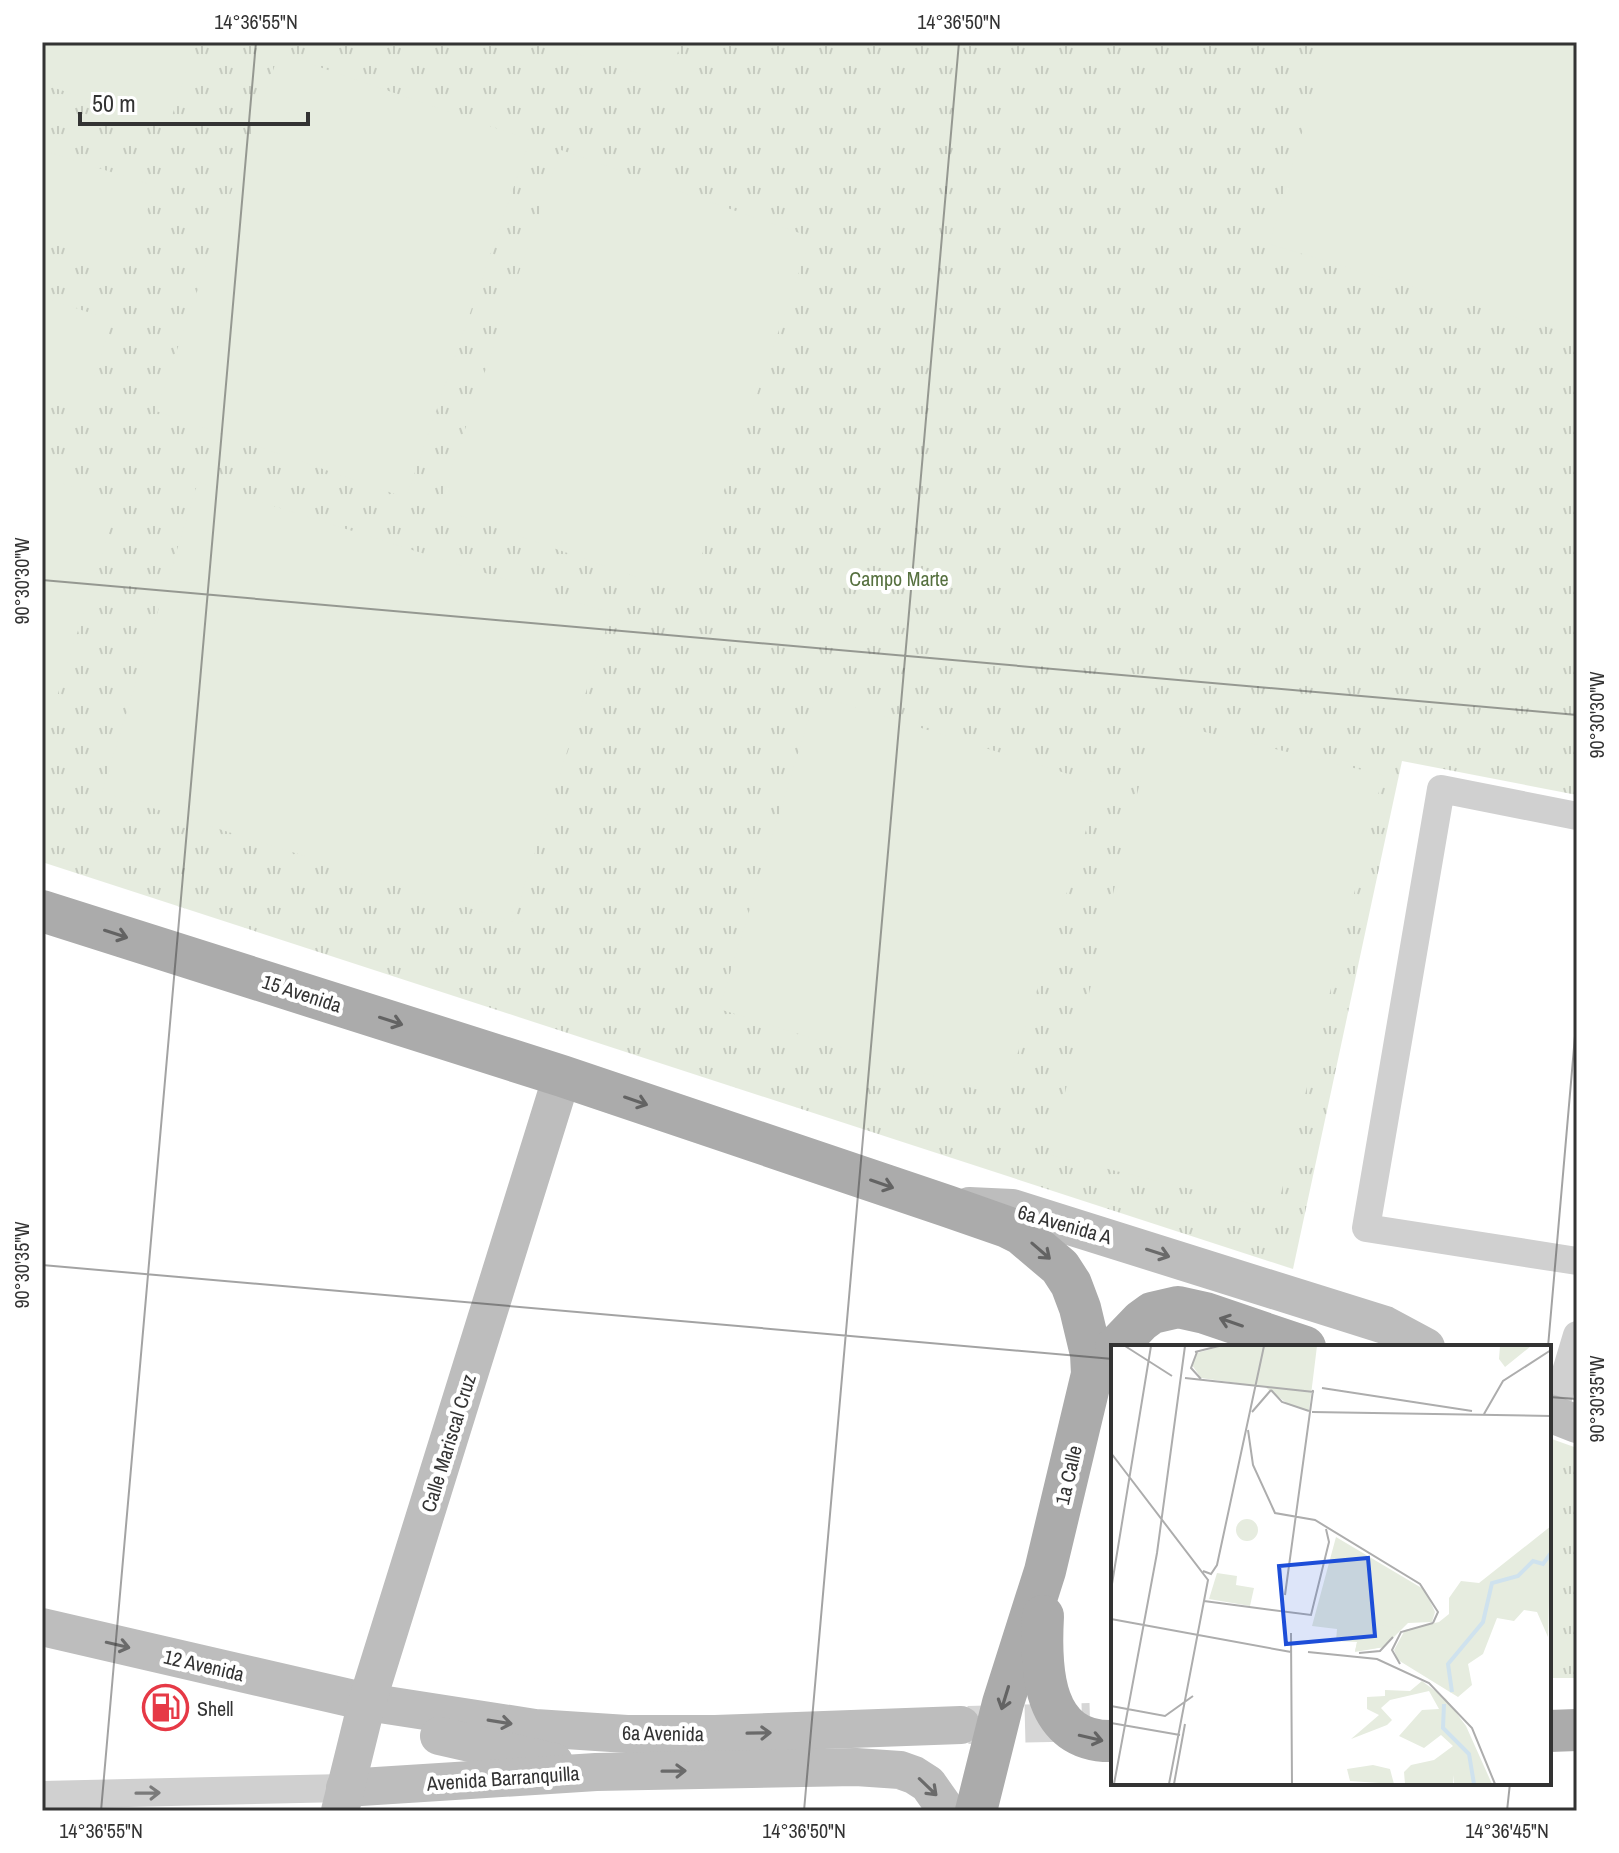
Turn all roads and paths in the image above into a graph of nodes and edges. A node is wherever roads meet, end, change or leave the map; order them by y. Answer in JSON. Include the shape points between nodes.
{"nodes":[{"id":1,"x":1577,"y":816,"type":"edge"},
{"id":2,"x":42,"y":911,"type":"edge"},
{"id":3,"x":562,"y":1076,"type":"junction"},
{"id":4,"x":947,"y":1206,"type":"junction"},
{"id":5,"x":1577,"y":1261,"type":"edge"},
{"id":6,"x":1577,"y":1335,"type":"edge"},
{"id":7,"x":1118,"y":1345,"type":"edge"},
{"id":8,"x":1299,"y":1345,"type":"edge"},
{"id":9,"x":1422,"y":1345,"type":"edge"},
{"id":10,"x":1107,"y":1357,"type":"edge"},
{"id":11,"x":1560,"y":1417,"type":"edge"},
{"id":12,"x":1045,"y":1571,"type":"junction"},
{"id":13,"x":42,"y":1627,"type":"edge"},
{"id":14,"x":367,"y":1702,"type":"junction"},
{"id":15,"x":1577,"y":1711,"type":"edge"},
{"id":16,"x":1551,"y":1712,"type":"edge"},
{"id":17,"x":961,"y":1725,"type":"tunnel mouth"},
{"id":18,"x":1577,"y":1730,"type":"edge"},
{"id":19,"x":1551,"y":1731,"type":"edge"},
{"id":20,"x":1111,"y":1741,"type":"edge"},
{"id":21,"x":596,"y":1772,"type":"junction"},
{"id":22,"x":42,"y":1795,"type":"edge"},
{"id":23,"x":342,"y":1799,"type":"edge"},
{"id":24,"x":947,"y":1811,"type":"edge"},
{"id":25,"x":976,"y":1811,"type":"edge"}],
"edges":[{"from":1,"to":5,"type":"street","via":[[1441,789],[1366,1228]]},
{"from":2,"to":3,"type":"main road","name":"15 Avenida","one_way":true},
{"from":3,"to":4,"type":"main road","name":"6a Avenida A","one_way":true},
{"from":3,"to":14,"type":"street","name":"Calle Mariscal Cruz"},
{"from":4,"to":9,"type":"street","name":"6a Avenida A","one_way":true,"via":[[1012,1208],[1075,1226],[1385,1325]]},
{"from":4,"to":10,"type":"main road","name":"1a Calle","one_way":true,"via":[[1021,1234],[1060,1267],[1080,1308],[1091,1354]]},
{"from":6,"to":11,"type":"street"},
{"from":8,"to":7,"type":"main road","one_way":true,"via":[[1178,1307],[1152,1313]]},
{"from":10,"to":12,"type":"main road","name":"1a Calle"},
{"from":12,"to":20,"type":"main road","one_way":true,"via":[[1043,1668],[1050,1702],[1076,1734]]},
{"from":12,"to":25,"type":"main road","name":"1a Calle","one_way":true},
{"from":13,"to":14,"type":"street","name":"12 Avenida","one_way":true},
{"from":14,"to":17,"type":"street","name":"6a Avenida","one_way":true,"via":[[535,1728],[627,1734]]},
{"from":14,"to":21,"type":"street","via":[[412,1730]]},
{"from":14,"to":23,"type":"street","name":"Calle Mariscal Cruz"},
{"from":15,"to":16,"type":"street"},
{"from":18,"to":19,"type":"main road"},
{"from":21,"to":23,"type":"street","name":"Avenida Barranquilla"},
{"from":21,"to":24,"type":"street","name":"Avenida Barranquilla","one_way":true,"via":[[900,1770],[928,1784]]},
{"from":22,"to":23,"type":"street","name":"Avenida Barranquilla","one_way":true}]}
